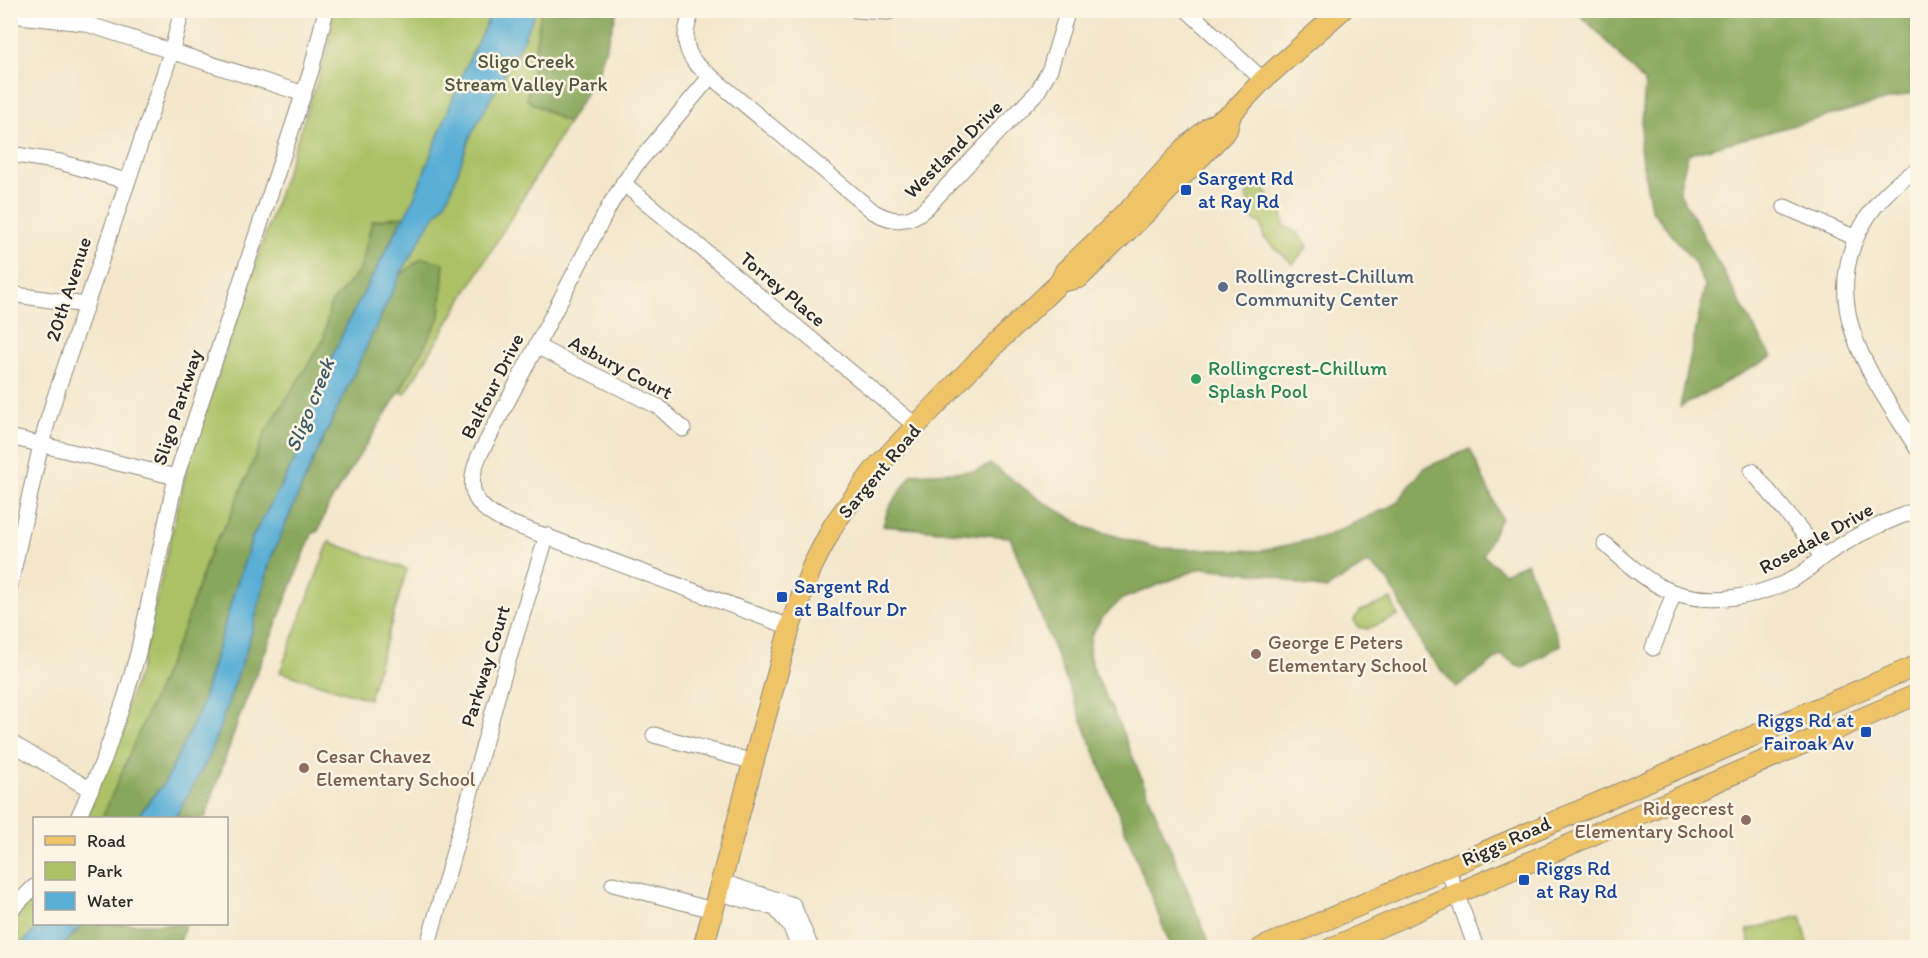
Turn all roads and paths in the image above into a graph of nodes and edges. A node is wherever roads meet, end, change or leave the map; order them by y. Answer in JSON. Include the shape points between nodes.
{"nodes":[{"id":1,"x":182,"y":10,"type":"edge"},
{"id":2,"x":326,"y":10,"type":"edge"},
{"id":3,"x":693,"y":10,"type":"edge"},
{"id":4,"x":856,"y":10,"type":"edge"},
{"id":5,"x":894,"y":10,"type":"edge"},
{"id":6,"x":1068,"y":10,"type":"edge"},
{"id":7,"x":1187,"y":10,"type":"edge"},
{"id":8,"x":1342,"y":10,"type":"edge"},
{"id":9,"x":10,"y":15,"type":"edge"},
{"id":10,"x":81,"y":17,"type":"edge"},
{"id":11,"x":172,"y":50,"type":"junction"},
{"id":12,"x":710,"y":77,"type":"junction"},
{"id":13,"x":1263,"y":80,"type":"junction"},
{"id":14,"x":304,"y":94,"type":"junction"},
{"id":15,"x":10,"y":154,"type":"edge"},
{"id":16,"x":1917,"y":170,"type":"edge"},
{"id":17,"x":126,"y":181,"type":"junction"},
{"id":18,"x":623,"y":183,"type":"junction"},
{"id":19,"x":1785,"y":207,"type":"dead end"},
{"id":20,"x":1856,"y":238,"type":"junction"},
{"id":21,"x":10,"y":294,"type":"edge"},
{"id":22,"x":85,"y":305,"type":"junction"},
{"id":23,"x":537,"y":346,"type":"junction"},
{"id":24,"x":916,"y":426,"type":"junction"},
{"id":25,"x":683,"y":429,"type":"dead end"},
{"id":26,"x":10,"y":437,"type":"edge"},
{"id":27,"x":41,"y":444,"type":"junction"},
{"id":28,"x":1917,"y":450,"type":"edge"},
{"id":29,"x":1752,"y":471,"type":"dead end"},
{"id":30,"x":176,"y":477,"type":"junction"},
{"id":31,"x":1917,"y":509,"type":"edge"},
{"id":32,"x":546,"y":535,"type":"junction"},
{"id":33,"x":1605,"y":544,"type":"dead end"},
{"id":34,"x":1823,"y":557,"type":"junction"},
{"id":35,"x":11,"y":580,"type":"edge"},
{"id":36,"x":1674,"y":593,"type":"junction"},
{"id":37,"x":790,"y":627,"type":"junction"},
{"id":38,"x":1653,"y":648,"type":"dead end"},
{"id":39,"x":1917,"y":667,"type":"edge"},
{"id":40,"x":1917,"y":694,"type":"edge"},
{"id":41,"x":654,"y":735,"type":"dead end"},
{"id":42,"x":10,"y":742,"type":"edge"},
{"id":43,"x":754,"y":762,"type":"junction"},
{"id":44,"x":91,"y":790,"type":"junction"},
{"id":45,"x":79,"y":817,"type":"edge"},
{"id":46,"x":1447,"y":867,"type":"junction"},
{"id":47,"x":614,"y":884,"type":"dead end"},
{"id":48,"x":33,"y":888,"type":"edge"},
{"id":49,"x":1458,"y":893,"type":"junction"},
{"id":50,"x":718,"y":895,"type":"junction"},
{"id":51,"x":10,"y":911,"type":"edge"},
{"id":52,"x":427,"y":948,"type":"edge"},
{"id":53,"x":702,"y":948,"type":"edge"},
{"id":54,"x":800,"y":948,"type":"edge"},
{"id":55,"x":811,"y":948,"type":"edge"},
{"id":56,"x":1261,"y":948,"type":"edge"},
{"id":57,"x":1331,"y":948,"type":"edge"},
{"id":58,"x":1476,"y":948,"type":"edge"}],
"edges":[{"from":1,"to":11,"type":"street","name":"20th Avenue"},
{"from":2,"to":14,"type":"street","name":"Sligo Parkway"},
{"from":3,"to":12,"type":"street","via":[[686,45],[691,58]]},
{"from":4,"to":5,"type":"street"},
{"from":6,"to":12,"type":"street","name":"Westland Drive","via":[[1050,69],[1034,96],[925,209],[902,220],[874,212]]},
{"from":7,"to":13,"type":"street"},
{"from":8,"to":13,"type":"main road","name":"Sargent Road"},
{"from":9,"to":10,"type":"street"},
{"from":10,"to":11,"type":"street"},
{"from":11,"to":14,"type":"street"},
{"from":11,"to":17,"type":"street","name":"20th Avenue"},
{"from":12,"to":18,"type":"street","name":"Balfour Drive"},
{"from":13,"to":24,"type":"main road","name":"Sargent Road","via":[[1231,114],[1227,130],[1155,204],[1079,278],[1060,282]]},
{"from":14,"to":30,"type":"street","name":"Sligo Parkway"},
{"from":15,"to":17,"type":"street","via":[[60,162]]},
{"from":16,"to":20,"type":"street","via":[[1879,201]]},
{"from":17,"to":22,"type":"street","name":"20th Avenue"},
{"from":18,"to":23,"type":"street","name":"Balfour Drive"},
{"from":18,"to":24,"type":"street","name":"Torrey Place"},
{"from":19,"to":20,"type":"street"},
{"from":20,"to":28,"type":"street","via":[[1846,283],[1845,307],[1850,327],[1863,358]]},
{"from":21,"to":22,"type":"street"},
{"from":22,"to":27,"type":"street","name":"20th Avenue"},
{"from":23,"to":25,"type":"street","name":"Asbury Court","via":[[658,407]]},
{"from":23,"to":32,"type":"street","name":"Balfour Drive","via":[[479,456],[471,485],[478,501],[492,515]]},
{"from":24,"to":37,"type":"main road","name":"Sargent Road","via":[[862,484],[834,524],[812,567]]},
{"from":26,"to":27,"type":"street"},
{"from":27,"to":30,"type":"street"},
{"from":27,"to":35,"type":"street","name":"20th Avenue"},
{"from":29,"to":34,"type":"street"},
{"from":30,"to":44,"type":"street","name":"Sligo Parkway","via":[[138,653],[117,724]]},
{"from":31,"to":34,"type":"street","name":"Rosedale Drive","via":[[1871,529]]},
{"from":32,"to":37,"type":"street","name":"Balfour Drive"},
{"from":32,"to":52,"type":"street","name":"Parkway Court"},
{"from":33,"to":36,"type":"street","name":"Rosedale Drive","via":[[1643,576]]},
{"from":34,"to":36,"type":"street","name":"Rosedale Drive","via":[[1797,577],[1762,592],[1720,599]]},
{"from":36,"to":38,"type":"street"},
{"from":37,"to":43,"type":"main road","name":"Sargent Road"},
{"from":39,"to":46,"type":"main road","name":"Riggs Road"},
{"from":40,"to":49,"type":"main road","name":"Riggs Road"},
{"from":41,"to":43,"type":"street"},
{"from":42,"to":44,"type":"street"},
{"from":43,"to":50,"type":"main road","name":"Sargent Road"},
{"from":44,"to":45,"type":"street","name":"Sligo Parkway"},
{"from":46,"to":49,"type":"street"},
{"from":46,"to":56,"type":"main road","name":"Riggs Road"},
{"from":47,"to":50,"type":"street"},
{"from":48,"to":51,"type":"street"},
{"from":49,"to":57,"type":"main road","name":"Riggs Road"},
{"from":49,"to":58,"type":"street"},
{"from":50,"to":53,"type":"main road","name":"Sargent Road"},
{"from":50,"to":54,"type":"street","via":[[775,908]]},
{"from":50,"to":55,"type":"street","via":[[793,905]]}]}
